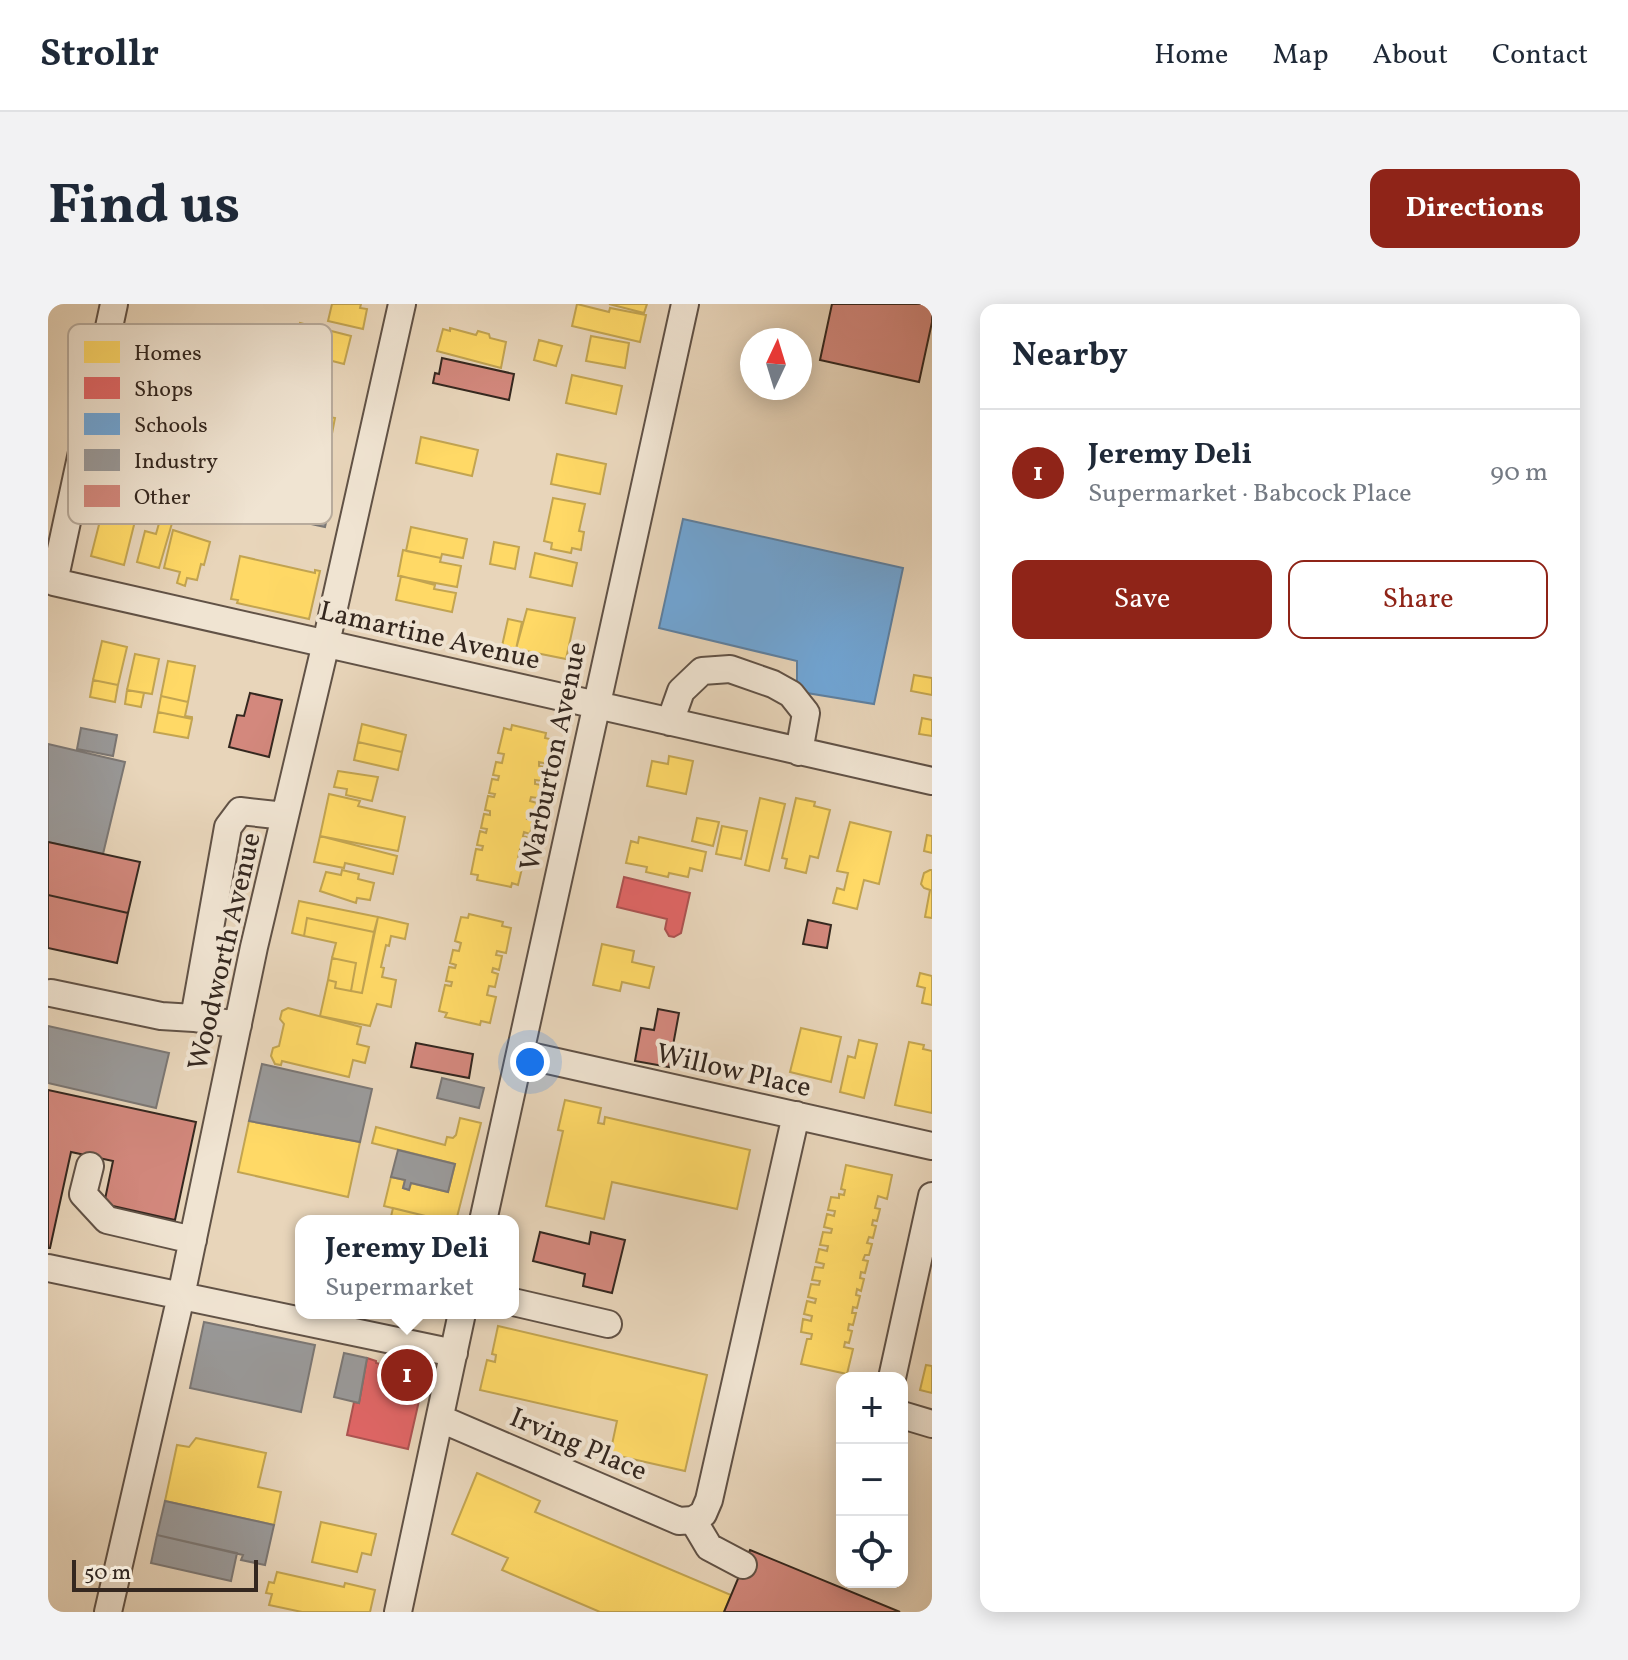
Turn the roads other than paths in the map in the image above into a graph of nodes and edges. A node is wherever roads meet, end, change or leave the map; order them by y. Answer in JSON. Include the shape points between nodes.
{"nodes":[{"id":1,"x":114,"y":304,"type":"edge"},
{"id":2,"x":402,"y":304,"type":"edge"},
{"id":3,"x":685,"y":304,"type":"edge"},
{"id":4,"x":110,"y":324,"type":"edge"},
{"id":5,"x":68,"y":517,"type":"edge"},
{"id":6,"x":326,"y":643,"type":"junction"},
{"id":7,"x":595,"y":704,"type":"junction"},
{"id":8,"x":670,"y":722,"type":"junction"},
{"id":9,"x":799,"y":752,"type":"junction"},
{"id":10,"x":932,"y":781,"type":"edge"},
{"id":11,"x":285,"y":816,"type":"junction"},
{"id":12,"x":51,"y":993,"type":"dead end"},
{"id":13,"x":194,"y":1018,"type":"junction"},
{"id":14,"x":238,"y":1025,"type":"junction"},
{"id":15,"x":521,"y":1054,"type":"junction"},
{"id":16,"x":796,"y":1115,"type":"junction"},
{"id":17,"x":932,"y":1146,"type":"edge"},
{"id":18,"x":90,"y":1166,"type":"dead end"},
{"id":19,"x":932,"y":1196,"type":"edge"},
{"id":20,"x":484,"y":1215,"type":"edge"},
{"id":21,"x":193,"y":1240,"type":"junction"},
{"id":22,"x":48,"y":1268,"type":"edge"},
{"id":23,"x":181,"y":1296,"type":"junction"},
{"id":24,"x":519,"y":1303,"type":"edge"},
{"id":25,"x":461,"y":1319,"type":"edge"},
{"id":26,"x":608,"y":1324,"type":"dead end"},
{"id":27,"x":454,"y":1353,"type":"junction"},
{"id":28,"x":893,"y":1372,"type":"edge"},
{"id":29,"x":908,"y":1417,"type":"edge"},
{"id":30,"x":441,"y":1419,"type":"junction"},
{"id":31,"x":932,"y":1424,"type":"edge"},
{"id":32,"x":693,"y":1520,"type":"junction"},
{"id":33,"x":743,"y":1565,"type":"dead end"},
{"id":34,"x":108,"y":1612,"type":"edge"},
{"id":35,"x":398,"y":1612,"type":"edge"}],
"edges":[{"from":1,"to":4,"type":"street","name":"Lamartine Avenue"},
{"from":2,"to":6,"type":"street","name":"Woodworth Avenue"},
{"from":3,"to":7,"type":"street","name":"Warburton Avenue"},
{"from":5,"to":6,"type":"street","name":"Lamartine Avenue","via":[[54,582]]},
{"from":6,"to":7,"type":"street","name":"Lamartine Avenue"},
{"from":6,"to":11,"type":"street","name":"Woodworth Avenue"},
{"from":7,"to":8,"type":"street","name":"Lamartine Avenue"},
{"from":7,"to":15,"type":"street","name":"Warburton Avenue"},
{"from":8,"to":9,"type":"street","name":"Lamartine Avenue"},
{"from":8,"to":9,"type":"street","via":[[681,691],[702,671],[730,669],[791,694],[806,713]]},
{"from":9,"to":10,"type":"street","name":"Lamartine Avenue"},
{"from":11,"to":13,"type":"street","via":[[240,811],[228,827]]},
{"from":11,"to":14,"type":"street","name":"Woodworth Avenue"},
{"from":12,"to":13,"type":"street"},
{"from":13,"to":14,"type":"street"},
{"from":14,"to":21,"type":"street","name":"Woodworth Avenue"},
{"from":15,"to":16,"type":"street","name":"Willow Place"},
{"from":15,"to":20,"type":"street","name":"Warburton Avenue"},
{"from":16,"to":17,"type":"street","name":"Willow Place"},
{"from":16,"to":32,"type":"street","via":[[709,1500],[703,1514]]},
{"from":18,"to":21,"type":"street","via":[[83,1194],[107,1220]]},
{"from":19,"to":28,"type":"street"},
{"from":21,"to":23,"type":"street","name":"Woodworth Avenue"},
{"from":22,"to":23,"type":"street"},
{"from":23,"to":27,"type":"street"},
{"from":23,"to":34,"type":"street","name":"Woodworth Avenue"},
{"from":24,"to":26,"type":"street"},
{"from":25,"to":27,"type":"street"},
{"from":27,"to":30,"type":"street"},
{"from":29,"to":31,"type":"street"},
{"from":30,"to":32,"type":"street","name":"Irving Place","via":[[679,1521]]},
{"from":30,"to":35,"type":"street"},
{"from":32,"to":33,"type":"street","via":[[709,1547]]}]}
